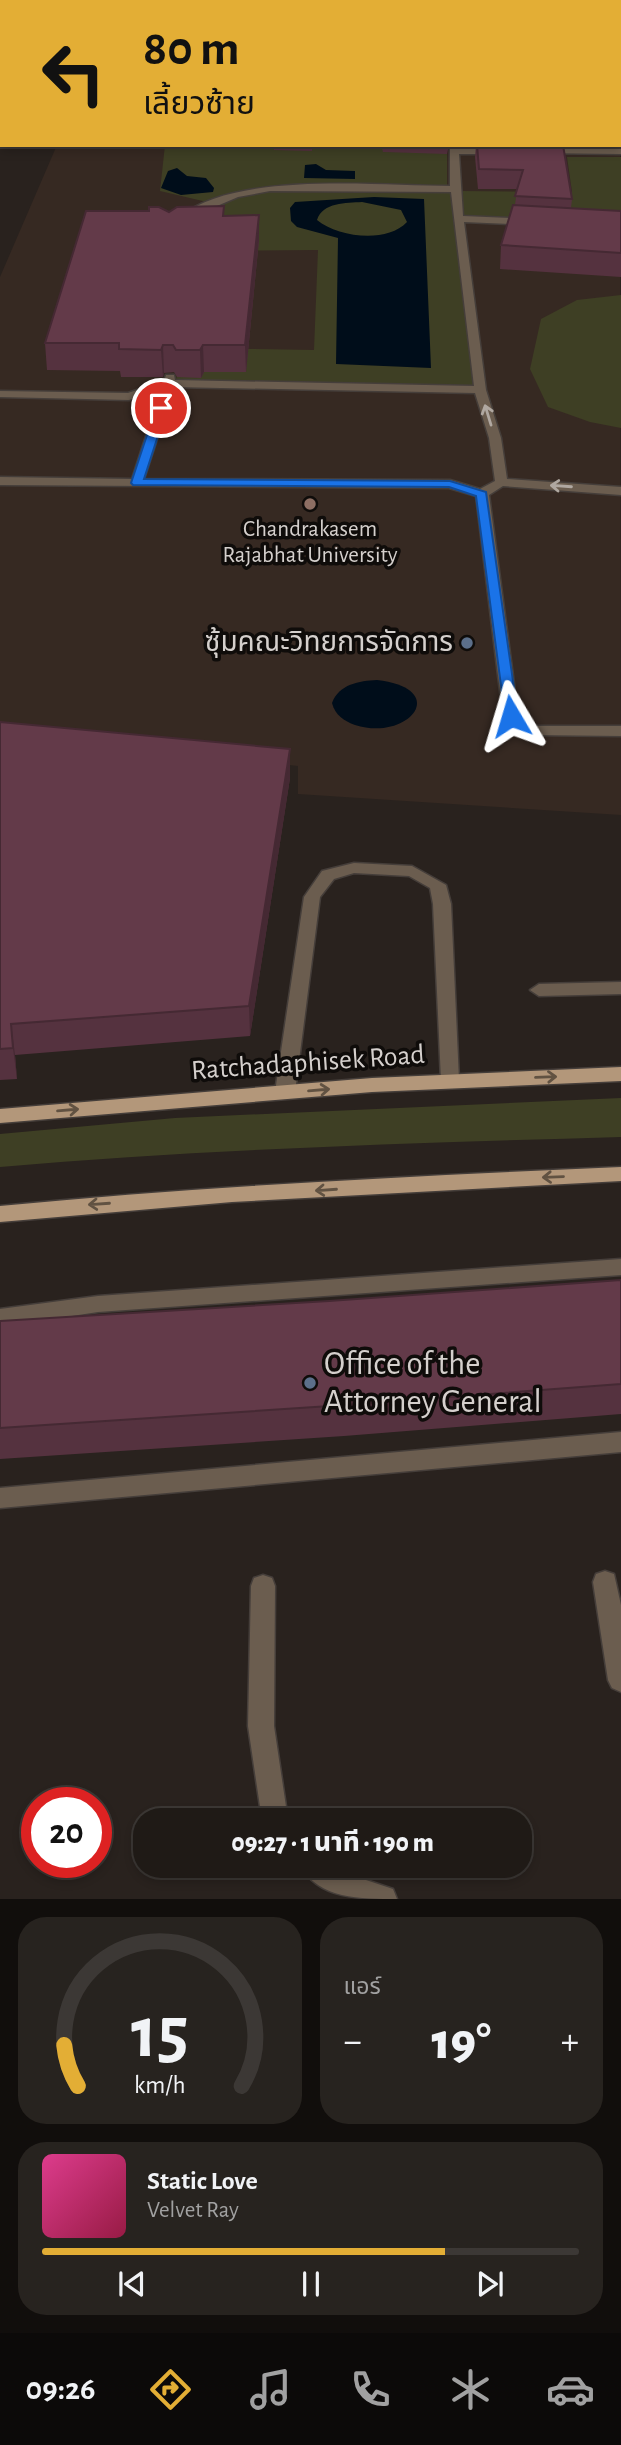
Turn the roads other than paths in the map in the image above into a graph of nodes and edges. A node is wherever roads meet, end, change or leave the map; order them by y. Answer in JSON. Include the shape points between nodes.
{"nodes":[{"id":1,"x":454,"y":148,"type":"edge"},
{"id":2,"x":509,"y":151,"type":"edge"},
{"id":3,"x":523,"y":151,"type":"edge"},
{"id":4,"x":621,"y":151,"type":"edge"},
{"id":5,"x":455,"y":189,"type":"junction"},
{"id":6,"x":459,"y":219,"type":"junction"},
{"id":7,"x":540,"y":222,"type":"edge"},
{"id":8,"x":174,"y":225,"type":"edge"},
{"id":9,"x":170,"y":380,"type":"junction"},
{"id":10,"x":480,"y":390,"type":"junction"},
{"id":11,"x":0,"y":394,"type":"edge"},
{"id":12,"x":0,"y":481,"type":"edge"},
{"id":13,"x":500,"y":482,"type":"junction"},
{"id":14,"x":137,"y":483,"type":"junction"},
{"id":15,"x":621,"y":491,"type":"edge"},
{"id":16,"x":482,"y":494,"type":"junction"},
{"id":17,"x":621,"y":731,"type":"edge"},
{"id":18,"x":621,"y":988,"type":"edge"},
{"id":19,"x":539,"y":990,"type":"dead end"},
{"id":20,"x":621,"y":1074,"type":"edge"},
{"id":21,"x":450,"y":1080,"type":"junction"},
{"id":22,"x":285,"y":1092,"type":"junction"},
{"id":23,"x":0,"y":1116,"type":"edge"},
{"id":24,"x":621,"y":1174,"type":"edge"},
{"id":25,"x":0,"y":1214,"type":"edge"},
{"id":26,"x":621,"y":1267,"type":"edge"},
{"id":27,"x":0,"y":1318,"type":"edge"},
{"id":28,"x":621,"y":1442,"type":"edge"},
{"id":29,"x":0,"y":1498,"type":"edge"},
{"id":30,"x":605,"y":1582,"type":"dead end"},
{"id":31,"x":263,"y":1586,"type":"dead end"},
{"id":32,"x":621,"y":1680,"type":"edge"},
{"id":33,"x":273,"y":1808,"type":"edge"},
{"id":34,"x":327,"y":1878,"type":"edge"},
{"id":35,"x":383,"y":1899,"type":"edge"}],
"edges":[{"from":1,"to":2,"type":"street"},
{"from":1,"to":5,"type":"street"},
{"from":3,"to":4,"type":"street"},
{"from":5,"to":6,"type":"street"},
{"from":5,"to":8,"type":"street","via":[[270,188],[235,195]]},
{"from":6,"to":7,"type":"street"},
{"from":6,"to":10,"type":"street"},
{"from":9,"to":10,"type":"street"},
{"from":9,"to":11,"type":"street","via":[[129,397]]},
{"from":9,"to":14,"type":"street"},
{"from":13,"to":10,"type":"street","one_way":true,"via":[[495,438]]},
{"from":12,"to":14,"type":"street"},
{"from":15,"to":13,"type":"street","one_way":true},
{"from":13,"to":16,"type":"street"},
{"from":14,"to":16,"type":"street","via":[[450,484]]},
{"from":16,"to":17,"type":"street","via":[[511,716],[533,730]]},
{"from":18,"to":19,"type":"street"},
{"from":21,"to":20,"type":"main road","name":"Ratchadaphisek Road","one_way":true},
{"from":22,"to":21,"type":"main road","name":"Ratchadaphisek Road","one_way":true},
{"from":21,"to":22,"type":"street","via":[[438,885],[412,871],[354,869],[328,875],[312,897]]},
{"from":23,"to":22,"type":"main road","name":"Ratchadaphisek Road","one_way":true},
{"from":24,"to":25,"type":"main road","one_way":true},
{"from":26,"to":27,"type":"street","via":[[97,1304]]},
{"from":28,"to":29,"type":"street"},
{"from":30,"to":32,"type":"street"},
{"from":31,"to":33,"type":"street","via":[[261,1726]]},
{"from":34,"to":35,"type":"street"}]}
